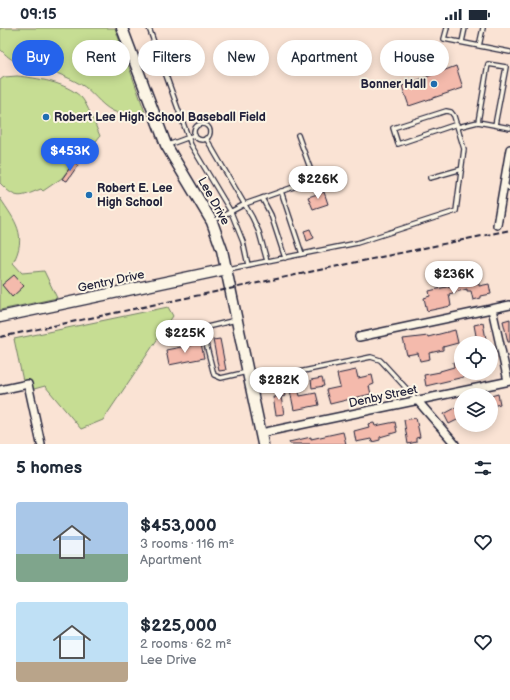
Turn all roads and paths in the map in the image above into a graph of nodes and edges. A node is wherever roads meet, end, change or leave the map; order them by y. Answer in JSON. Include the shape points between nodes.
{"nodes":[{"id":1,"x":122,"y":28,"type":"edge"},
{"id":2,"x":148,"y":28,"type":"edge"},
{"id":3,"x":447,"y":28,"type":"edge"},
{"id":4,"x":465,"y":28,"type":"edge"},
{"id":5,"x":483,"y":28,"type":"edge"},
{"id":6,"x":462,"y":42,"type":"junction"},
{"id":7,"x":480,"y":46,"type":"junction"},
{"id":8,"x":510,"y":52,"type":"edge"},
{"id":9,"x":478,"y":122,"type":"junction"},
{"id":10,"x":458,"y":125,"type":"junction"},
{"id":11,"x":495,"y":125,"type":"junction"},
{"id":12,"x":510,"y":128,"type":"edge"},
{"id":13,"x":195,"y":135,"type":"junction"},
{"id":14,"x":298,"y":135,"type":"dead end"},
{"id":15,"x":189,"y":137,"type":"junction"},
{"id":16,"x":206,"y":138,"type":"junction"},
{"id":17,"x":166,"y":145,"type":"junction"},
{"id":18,"x":510,"y":149,"type":"edge"},
{"id":19,"x":462,"y":169,"type":"junction"},
{"id":20,"x":325,"y":176,"type":"dead end"},
{"id":21,"x":430,"y":178,"type":"dead end"},
{"id":22,"x":314,"y":179,"type":"junction"},
{"id":23,"x":504,"y":184,"type":"junction"},
{"id":24,"x":510,"y":189,"type":"edge"},
{"id":25,"x":281,"y":191,"type":"junction"},
{"id":26,"x":262,"y":198,"type":"junction"},
{"id":27,"x":245,"y":204,"type":"junction"},
{"id":28,"x":231,"y":212,"type":"junction"},
{"id":29,"x":212,"y":222,"type":"junction"},
{"id":30,"x":498,"y":225,"type":"dead end"},
{"id":31,"x":302,"y":254,"type":"junction"},
{"id":32,"x":285,"y":258,"type":"junction"},
{"id":33,"x":267,"y":261,"type":"junction"},
{"id":34,"x":248,"y":265,"type":"junction"},
{"id":35,"x":227,"y":269,"type":"junction"},
{"id":36,"x":510,"y":305,"type":"edge"},
{"id":37,"x":492,"y":309,"type":"junction"},
{"id":38,"x":0,"y":317,"type":"edge"},
{"id":39,"x":237,"y":320,"type":"junction"},
{"id":40,"x":359,"y":337,"type":"dead end"},
{"id":41,"x":248,"y":372,"type":"junction"},
{"id":42,"x":283,"y":378,"type":"dead end"},
{"id":43,"x":509,"y":381,"type":"edge"},
{"id":44,"x":0,"y":390,"type":"edge"},
{"id":45,"x":417,"y":400,"type":"junction"},
{"id":46,"x":261,"y":434,"type":"junction"},
{"id":47,"x":41,"y":444,"type":"edge"},
{"id":48,"x":263,"y":444,"type":"edge"},
{"id":49,"x":455,"y":444,"type":"edge"}],
"edges":[{"from":1,"to":17,"type":"main road","name":"Lee Drive"},
{"from":2,"to":15,"type":"lane"},
{"from":3,"to":6,"type":"lane","via":[[444,39]]},
{"from":4,"to":6,"type":"lane"},
{"from":5,"to":7,"type":"lane"},
{"from":6,"to":7,"type":"lane"},
{"from":7,"to":8,"type":"lane"},
{"from":9,"to":10,"type":"lane"},
{"from":9,"to":11,"type":"lane"},
{"from":9,"to":11,"type":"lane","via":[[488,64],[506,67]]},
{"from":10,"to":10,"type":"lane","via":[[451,112],[446,110],[393,128],[398,144]]},
{"from":10,"to":19,"type":"lane","via":[[464,149]]},
{"from":11,"to":12,"type":"lane"},
{"from":13,"to":15,"type":"lane"},
{"from":13,"to":16,"type":"lane","via":[[199,139]]},
{"from":13,"to":16,"type":"lane","via":[[196,128],[200,124],[205,124],[210,130]]},
{"from":14,"to":22,"type":"lane"},
{"from":15,"to":17,"type":"lane"},
{"from":15,"to":28,"type":"lane","via":[[191,145]]},
{"from":16,"to":27,"type":"lane"},
{"from":17,"to":29,"type":"main road","name":"Lee Drive"},
{"from":18,"to":23,"type":"street"},
{"from":19,"to":21,"type":"lane"},
{"from":19,"to":31,"type":"lane","via":[[456,212],[357,243]]},
{"from":20,"to":22,"type":"lane"},
{"from":22,"to":25,"type":"lane"},
{"from":23,"to":24,"type":"lane"},
{"from":23,"to":30,"type":"street"},
{"from":25,"to":26,"type":"lane"},
{"from":25,"to":31,"type":"lane"},
{"from":26,"to":27,"type":"lane"},
{"from":26,"to":32,"type":"lane","via":[[271,215]]},
{"from":27,"to":28,"type":"lane"},
{"from":27,"to":33,"type":"lane","via":[[259,232]]},
{"from":28,"to":29,"type":"lane"},
{"from":28,"to":34,"type":"lane","via":[[243,242]]},
{"from":29,"to":35,"type":"main road","name":"Lee Drive"},
{"from":31,"to":32,"type":"lane"},
{"from":32,"to":33,"type":"lane"},
{"from":33,"to":34,"type":"lane"},
{"from":34,"to":35,"type":"lane"},
{"from":35,"to":38,"type":"main road","name":"Gentry Drive"},
{"from":35,"to":39,"type":"main road","name":"Lee Drive"},
{"from":36,"to":37,"type":"street"},
{"from":37,"to":40,"type":"street"},
{"from":37,"to":43,"type":"street"},
{"from":39,"to":41,"type":"main road","name":"Lee Drive"},
{"from":39,"to":41,"type":"lane","via":[[207,327],[204,336],[216,377]]},
{"from":41,"to":46,"type":"main road","name":"Lee Drive"},
{"from":42,"to":45,"type":"lane","via":[[294,373],[376,358]]},
{"from":43,"to":45,"type":"street","name":"Denby Street"},
{"from":44,"to":47,"type":"street","via":[[28,384]]},
{"from":45,"to":46,"type":"street","name":"Denby Street"},
{"from":45,"to":49,"type":"street"},
{"from":46,"to":48,"type":"main road","name":"Lee Drive"}]}
